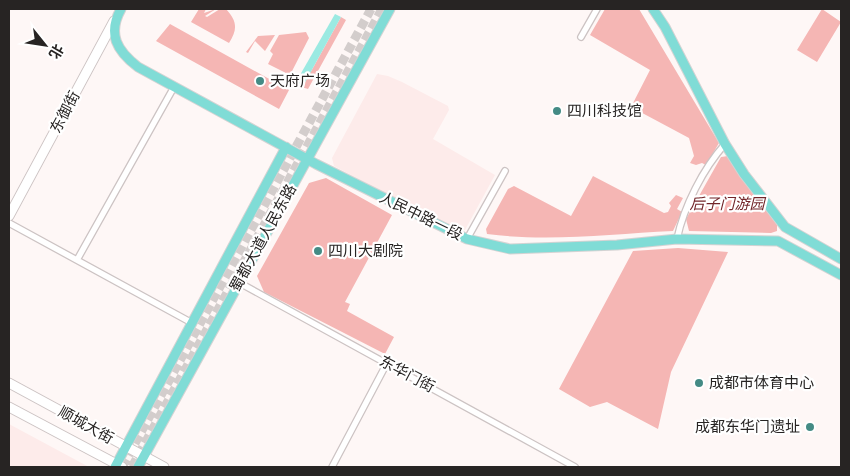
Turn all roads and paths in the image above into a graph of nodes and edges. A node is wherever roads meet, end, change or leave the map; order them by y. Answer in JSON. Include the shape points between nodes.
{"nodes":[{"id":1,"x":121,"y":9,"type":"edge"},
{"id":2,"x":390,"y":9,"type":"edge"},
{"id":3,"x":597,"y":9,"type":"edge"},
{"id":4,"x":653,"y":9,"type":"edge"},
{"id":5,"x":114,"y":21,"type":"junction"},
{"id":6,"x":581,"y":38,"type":"dead end"},
{"id":7,"x":174,"y":87,"type":"junction"},
{"id":8,"x":725,"y":144,"type":"junction"},
{"id":9,"x":286,"y":148,"type":"junction"},
{"id":10,"x":307,"y":159,"type":"junction"},
{"id":11,"x":506,"y":171,"type":"dead end"},
{"id":12,"x":9,"y":216,"type":"edge"},
{"id":13,"x":9,"y":223,"type":"edge"},
{"id":14,"x":785,"y":227,"type":"junction"},
{"id":15,"x":467,"y":239,"type":"junction"},
{"id":16,"x":677,"y":239,"type":"junction"},
{"id":17,"x":778,"y":241,"type":"junction"},
{"id":18,"x":841,"y":259,"type":"edge"},
{"id":19,"x":77,"y":260,"type":"junction"},
{"id":20,"x":841,"y":275,"type":"edge"},
{"id":21,"x":238,"y":282,"type":"junction"},
{"id":22,"x":192,"y":323,"type":"junction"},
{"id":23,"x":387,"y":363,"type":"junction"},
{"id":24,"x":9,"y":383,"type":"edge"},
{"id":25,"x":9,"y":407,"type":"edge"},
{"id":26,"x":126,"y":447,"type":"junction"},
{"id":27,"x":143,"y":457,"type":"junction"},
{"id":28,"x":118,"y":466,"type":"edge"},
{"id":29,"x":138,"y":467,"type":"edge"},
{"id":30,"x":164,"y":467,"type":"edge"},
{"id":31,"x":332,"y":467,"type":"edge"},
{"id":32,"x":575,"y":467,"type":"edge"}],
"edges":[{"from":1,"to":5,"type":"main road","name":"东御街"},
{"from":2,"to":10,"type":"main road","name":"蜀都大道人民东路"},
{"from":3,"to":6,"type":"street"},
{"from":4,"to":8,"type":"main road","via":[[672,39]]},
{"from":5,"to":7,"type":"main road","name":"人民中路一段","via":[[121,53],[138,67]]},
{"from":5,"to":12,"type":"main road","name":"东御街"},
{"from":7,"to":9,"type":"main road","name":"人民中路一段"},
{"from":7,"to":19,"type":"street"},
{"from":8,"to":14,"type":"main road"},
{"from":8,"to":16,"type":"street","via":[[696,189],[681,220]]},
{"from":9,"to":10,"type":"main road","name":"人民中路一段"},
{"from":9,"to":22,"type":"main road","name":"蜀都大道人民东路"},
{"from":10,"to":15,"type":"main road","name":"人民中路一段"},
{"from":10,"to":21,"type":"main road","name":"蜀都大道人民东路"},
{"from":11,"to":15,"type":"street"},
{"from":13,"to":19,"type":"street"},
{"from":14,"to":17,"type":"main road"},
{"from":14,"to":18,"type":"main road"},
{"from":15,"to":16,"type":"main road","name":"人民中路一段","via":[[510,248],[617,245]]},
{"from":16,"to":17,"type":"main road","name":"人民中路一段"},
{"from":17,"to":20,"type":"main road","name":"人民中路一段"},
{"from":19,"to":22,"type":"street"},
{"from":21,"to":23,"type":"street","name":"东华门街"},
{"from":21,"to":27,"type":"main road","name":"蜀都大道人民东路"},
{"from":22,"to":26,"type":"main road","name":"蜀都大道人民东路"},
{"from":23,"to":31,"type":"street"},
{"from":23,"to":32,"type":"street","name":"东华门街"},
{"from":24,"to":26,"type":"main road","name":"顺城大街"},
{"from":25,"to":28,"type":"main road","name":"顺城大街"},
{"from":26,"to":27,"type":"main road","name":"顺城大街"},
{"from":26,"to":28,"type":"main road","name":"蜀都大道人民东路"},
{"from":27,"to":29,"type":"main road","name":"蜀都大道人民东路"},
{"from":27,"to":30,"type":"main road","name":"顺城大街"}]}
